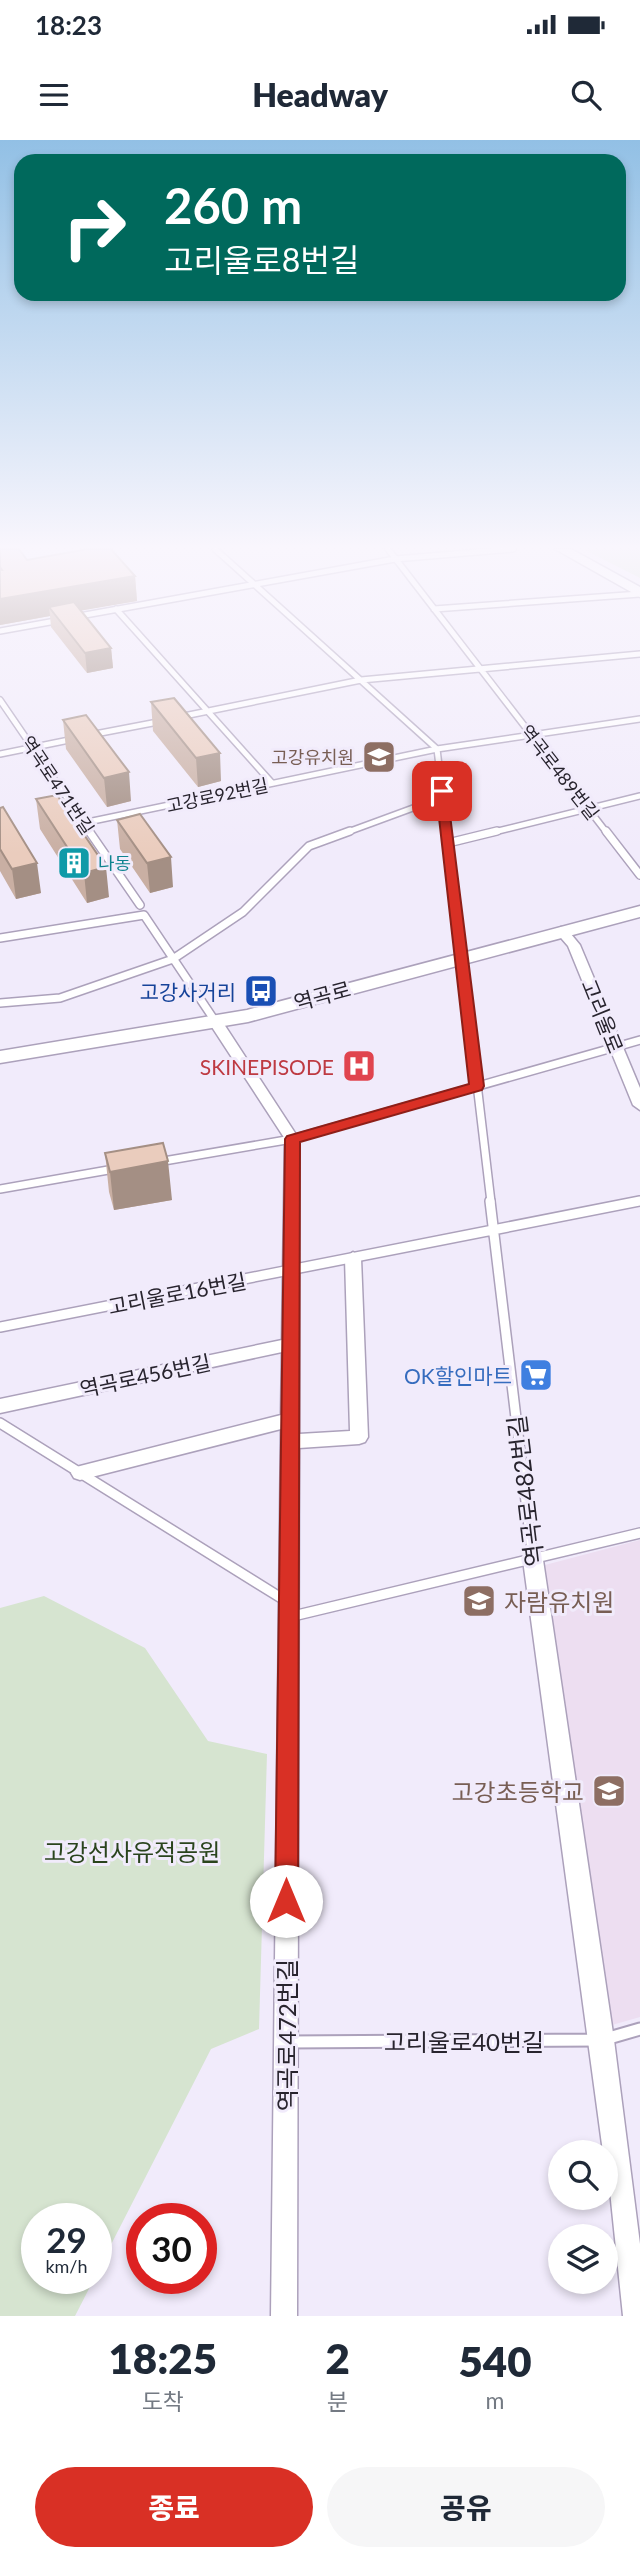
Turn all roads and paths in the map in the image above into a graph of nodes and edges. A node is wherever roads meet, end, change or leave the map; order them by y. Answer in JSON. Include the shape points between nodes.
{"nodes":[{"id":1,"x":153,"y":651,"type":"edge"},
{"id":2,"x":328,"y":651,"type":"edge"},
{"id":3,"x":466,"y":651,"type":"edge"},
{"id":4,"x":640,"y":654,"type":"edge"},
{"id":5,"x":480,"y":669,"type":"junction"},
{"id":6,"x":361,"y":680,"type":"junction"},
{"id":7,"x":0,"y":700,"type":"edge"},
{"id":8,"x":208,"y":711,"type":"junction"},
{"id":9,"x":640,"y":719,"type":"edge"},
{"id":10,"x":530,"y":734,"type":"junction"},
{"id":11,"x":32,"y":747,"type":"junction"},
{"id":12,"x":437,"y":748,"type":"junction"},
{"id":13,"x":0,"y":754,"type":"edge"},
{"id":14,"x":272,"y":783,"type":"junction"},
{"id":15,"x":442,"y":791,"type":"junction"},
{"id":16,"x":640,"y":796,"type":"edge"},
{"id":17,"x":588,"y":809,"type":"junction"},
{"id":18,"x":83,"y":822,"type":"junction"},
{"id":19,"x":448,"y":843,"type":"junction"},
{"id":20,"x":640,"y":875,"type":"edge"},
{"id":21,"x":140,"y":905,"type":"dead end"},
{"id":22,"x":640,"y":911,"type":"edge"},
{"id":23,"x":561,"y":931,"type":"junction"},
{"id":24,"x":0,"y":938,"type":"edge"},
{"id":25,"x":461,"y":957,"type":"junction"},
{"id":26,"x":173,"y":959,"type":"junction"},
{"id":27,"x":0,"y":1003,"type":"edge"},
{"id":28,"x":215,"y":1021,"type":"junction"},
{"id":29,"x":640,"y":1040,"type":"edge"},
{"id":30,"x":616,"y":1047,"type":"junction"},
{"id":31,"x":0,"y":1057,"type":"edge"},
{"id":32,"x":477,"y":1086,"type":"junction"},
{"id":33,"x":640,"y":1105,"type":"edge"},
{"id":34,"x":292,"y":1139,"type":"junction"},
{"id":35,"x":146,"y":1164,"type":"edge"},
{"id":36,"x":120,"y":1168,"type":"edge"},
{"id":37,"x":0,"y":1189,"type":"edge"},
{"id":38,"x":640,"y":1201,"type":"edge"},
{"id":39,"x":494,"y":1229,"type":"junction"},
{"id":40,"x":353,"y":1258,"type":"junction"},
{"id":41,"x":291,"y":1271,"type":"junction"},
{"id":42,"x":0,"y":1327,"type":"edge"},
{"id":43,"x":291,"y":1344,"type":"junction"},
{"id":44,"x":0,"y":1406,"type":"edge"},
{"id":45,"x":290,"y":1420,"type":"junction"},
{"id":46,"x":0,"y":1423,"type":"edge"},
{"id":47,"x":290,"y":1442,"type":"junction"},
{"id":48,"x":80,"y":1473,"type":"junction"},
{"id":49,"x":640,"y":1533,"type":"edge"},
{"id":50,"x":533,"y":1560,"type":"junction"},
{"id":51,"x":289,"y":1610,"type":"junction"},
{"id":52,"x":640,"y":2029,"type":"edge"},
{"id":53,"x":602,"y":2040,"type":"junction"},
{"id":54,"x":285,"y":2042,"type":"junction"},
{"id":55,"x":284,"y":2316,"type":"edge"},
{"id":56,"x":636,"y":2316,"type":"edge"}],
"edges":[{"from":1,"to":8,"type":"lane"},
{"from":2,"to":6,"type":"lane"},
{"from":3,"to":5,"type":"lane","name":"역곡로489번길"},
{"from":4,"to":5,"type":"lane"},
{"from":5,"to":6,"type":"lane"},
{"from":5,"to":10,"type":"lane","name":"역곡로489번길"},
{"from":6,"to":8,"type":"lane"},
{"from":6,"to":12,"type":"lane"},
{"from":7,"to":11,"type":"lane","name":"역곡로471번길"},
{"from":8,"to":11,"type":"lane"},
{"from":8,"to":14,"type":"lane"},
{"from":9,"to":10,"type":"lane","name":"고강로92번길"},
{"from":10,"to":12,"type":"lane","name":"고강로92번길"},
{"from":10,"to":17,"type":"lane","name":"역곡로489번길"},
{"from":11,"to":13,"type":"lane"},
{"from":11,"to":18,"type":"lane","name":"역곡로471번길"},
{"from":12,"to":14,"type":"lane","name":"고강로92번길"},
{"from":12,"to":15,"type":"lane","name":"역곡로482번길"},
{"from":14,"to":18,"type":"lane","name":"고강로92번길"},
{"from":15,"to":19,"type":"lane","name":"역곡로482번길"},
{"from":15,"to":26,"type":"lane","via":[[413,808],[309,846],[243,912]]},
{"from":16,"to":17,"type":"lane"},
{"from":17,"to":19,"type":"lane"},
{"from":17,"to":20,"type":"lane","name":"역곡로489번길"},
{"from":18,"to":21,"type":"lane","name":"역곡로471번길"},
{"from":19,"to":25,"type":"lane","name":"역곡로482번길"},
{"from":22,"to":23,"type":"street","name":"역곡로"},
{"from":23,"to":25,"type":"street","name":"역곡로"},
{"from":23,"to":30,"type":"street","name":"고리울로","via":[[574,945]]},
{"from":24,"to":26,"type":"lane","via":[[144,915]]},
{"from":25,"to":28,"type":"street","name":"역곡로"},
{"from":25,"to":32,"type":"lane","name":"역곡로482번길"},
{"from":26,"to":27,"type":"lane","via":[[60,998]]},
{"from":26,"to":28,"type":"lane"},
{"from":28,"to":31,"type":"street","name":"역곡로"},
{"from":28,"to":34,"type":"street"},
{"from":29,"to":30,"type":"lane"},
{"from":30,"to":32,"type":"lane"},
{"from":30,"to":33,"type":"street","name":"고리울로"},
{"from":32,"to":34,"type":"lane"},
{"from":32,"to":39,"type":"lane","name":"역곡로482번길"},
{"from":34,"to":35,"type":"lane"},
{"from":34,"to":41,"type":"street","name":"역곡로472번길"},
{"from":36,"to":37,"type":"lane"},
{"from":38,"to":39,"type":"lane","name":"고리울로16번길"},
{"from":39,"to":40,"type":"lane","name":"고리울로16번길"},
{"from":39,"to":50,"type":"lane","name":"역곡로482번길"},
{"from":40,"to":41,"type":"lane","name":"고리울로16번길"},
{"from":40,"to":47,"type":"street","via":[[359,1437]]},
{"from":41,"to":42,"type":"lane","name":"고리울로16번길"},
{"from":41,"to":43,"type":"street","name":"역곡로472번길"},
{"from":43,"to":44,"type":"street","name":"역곡로456번길"},
{"from":43,"to":45,"type":"street","name":"역곡로472번길"},
{"from":45,"to":47,"type":"street","name":"역곡로472번길"},
{"from":45,"to":48,"type":"street"},
{"from":46,"to":48,"type":"lane"},
{"from":47,"to":51,"type":"street","name":"역곡로472번길"},
{"from":48,"to":51,"type":"lane"},
{"from":49,"to":50,"type":"lane"},
{"from":50,"to":51,"type":"lane"},
{"from":50,"to":53,"type":"street","name":"역곡로482번길"},
{"from":51,"to":54,"type":"street","name":"역곡로472번길"},
{"from":52,"to":53,"type":"lane","name":"고리울로40번길"},
{"from":53,"to":54,"type":"lane","name":"고리울로40번길"},
{"from":53,"to":56,"type":"street","name":"역곡로482번길"},
{"from":54,"to":55,"type":"street","name":"역곡로472번길"}]}
